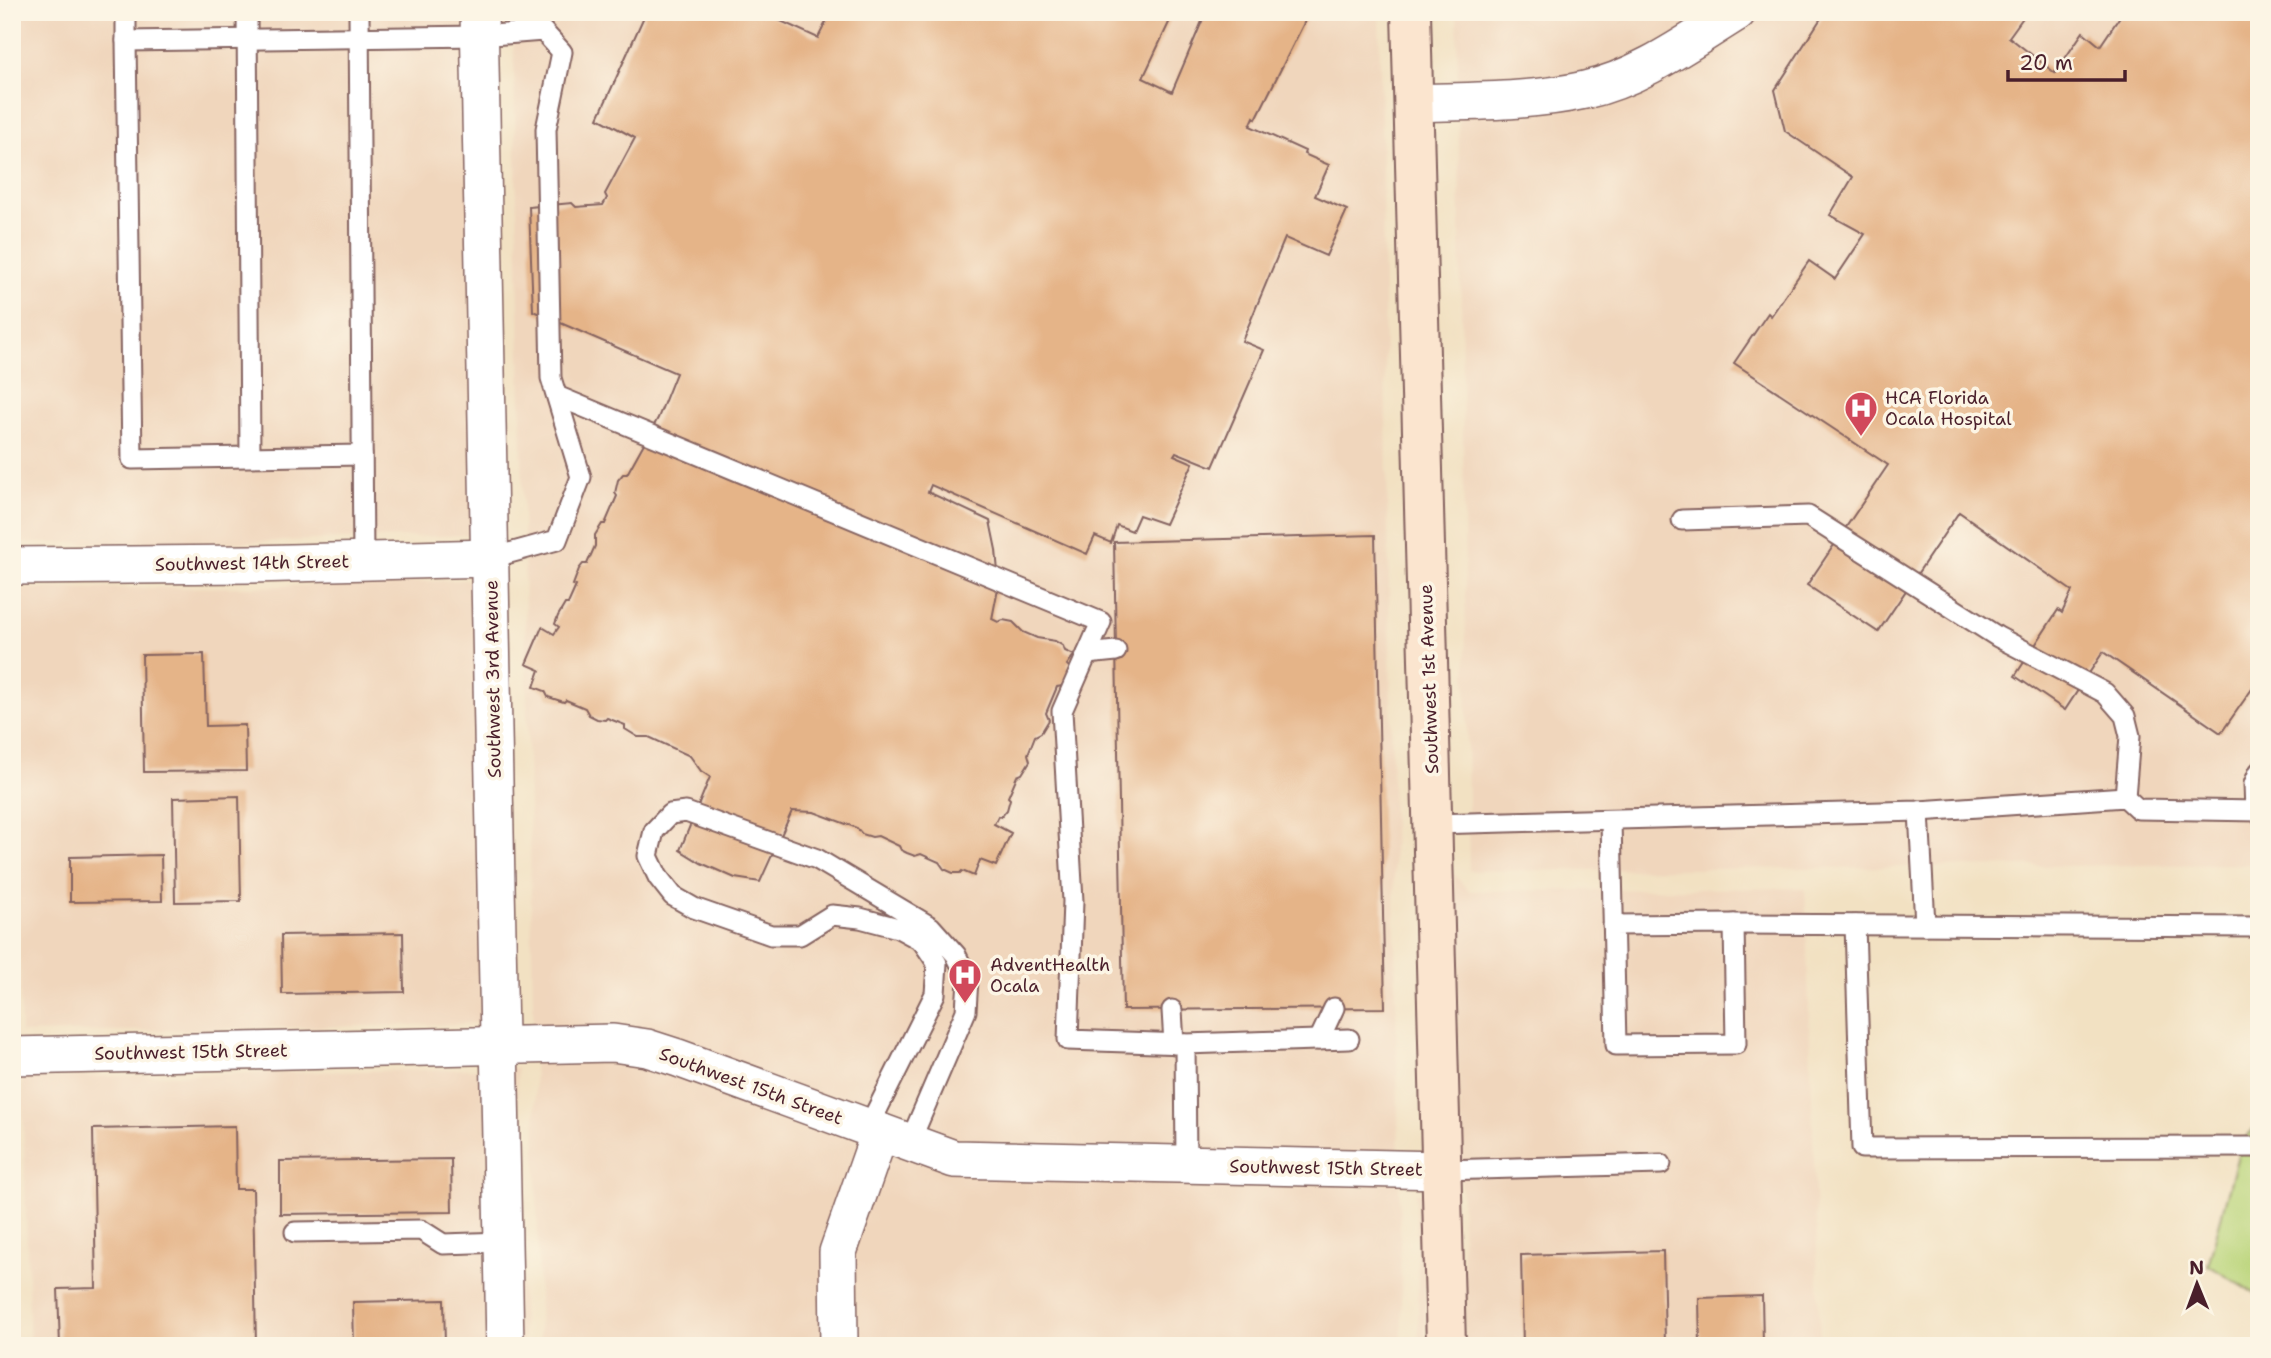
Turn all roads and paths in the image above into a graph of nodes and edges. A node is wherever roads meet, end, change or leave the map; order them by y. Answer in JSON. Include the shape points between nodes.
{"nodes":[{"id":1,"x":126,"y":12,"type":"edge"},
{"id":2,"x":247,"y":12,"type":"edge"},
{"id":3,"x":359,"y":12,"type":"edge"},
{"id":4,"x":1411,"y":12,"type":"edge"},
{"id":5,"x":1737,"y":12,"type":"edge"},
{"id":6,"x":479,"y":24,"type":"edge"},
{"id":7,"x":359,"y":37,"type":"junction"},
{"id":8,"x":247,"y":38,"type":"junction"},
{"id":9,"x":126,"y":41,"type":"junction"},
{"id":10,"x":1414,"y":103,"type":"junction"},
{"id":11,"x":556,"y":396,"type":"junction"},
{"id":12,"x":362,"y":455,"type":"junction"},
{"id":13,"x":250,"y":456,"type":"junction"},
{"id":14,"x":1682,"y":520,"type":"dead end"},
{"id":15,"x":491,"y":558,"type":"junction"},
{"id":16,"x":363,"y":561,"type":"junction"},
{"id":17,"x":12,"y":566,"type":"edge"},
{"id":18,"x":1116,"y":651,"type":"dead end"},
{"id":19,"x":1087,"y":654,"type":"junction"},
{"id":20,"x":2259,"y":772,"type":"edge"},
{"id":21,"x":2125,"y":797,"type":"junction"},
{"id":22,"x":1919,"y":811,"type":"junction"},
{"id":23,"x":2257,"y":811,"type":"edge"},
{"id":24,"x":1611,"y":820,"type":"junction"},
{"id":25,"x":1433,"y":824,"type":"junction"},
{"id":26,"x":1734,"y":923,"type":"junction"},
{"id":27,"x":1613,"y":925,"type":"junction"},
{"id":28,"x":1855,"y":925,"type":"junction"},
{"id":29,"x":1925,"y":925,"type":"junction"},
{"id":30,"x":2259,"y":927,"type":"edge"},
{"id":31,"x":1334,"y":1008,"type":"dead end"},
{"id":32,"x":1172,"y":1010,"type":"dead end"},
{"id":33,"x":1319,"y":1040,"type":"junction"},
{"id":34,"x":1349,"y":1040,"type":"dead end"},
{"id":35,"x":1179,"y":1044,"type":"junction"},
{"id":36,"x":499,"y":1046,"type":"junction"},
{"id":37,"x":12,"y":1056,"type":"edge"},
{"id":38,"x":886,"y":1135,"type":"junction"},
{"id":39,"x":2259,"y":1147,"type":"edge"},
{"id":40,"x":1661,"y":1164,"type":"dead end"},
{"id":41,"x":1186,"y":1165,"type":"junction"},
{"id":42,"x":1442,"y":1170,"type":"junction"},
{"id":43,"x":295,"y":1232,"type":"dead end"},
{"id":44,"x":503,"y":1242,"type":"junction"},
{"id":45,"x":505,"y":1346,"type":"edge"},
{"id":46,"x":839,"y":1346,"type":"edge"},
{"id":47,"x":1446,"y":1346,"type":"edge"}],
"edges":[{"from":1,"to":9,"type":"lane"},
{"from":2,"to":8,"type":"lane"},
{"from":3,"to":7,"type":"lane"},
{"from":4,"to":10,"type":"street","name":"Southwest 1st Avenue"},
{"from":5,"to":10,"type":"street","via":[[1629,75],[1585,90]]},
{"from":6,"to":7,"type":"lane"},
{"from":6,"to":11,"type":"lane","via":[[543,31],[562,52],[546,129],[551,378]]},
{"from":6,"to":15,"type":"street","name":"Southwest 3rd Avenue"},
{"from":7,"to":8,"type":"lane"},
{"from":7,"to":12,"type":"lane"},
{"from":8,"to":9,"type":"lane"},
{"from":8,"to":13,"type":"lane"},
{"from":9,"to":13,"type":"lane","via":[[132,458]]},
{"from":10,"to":25,"type":"street","name":"Southwest 1st Avenue"},
{"from":11,"to":15,"type":"lane","via":[[581,477],[557,540]]},
{"from":11,"to":19,"type":"lane","via":[[1101,622]]},
{"from":12,"to":13,"type":"lane"},
{"from":12,"to":16,"type":"lane"},
{"from":14,"to":21,"type":"lane","via":[[1808,516],[1998,637],[2105,693],[2125,716],[2130,736]]},
{"from":15,"to":16,"type":"street","name":"Southwest 14th Street"},
{"from":15,"to":36,"type":"street","name":"Southwest 3rd Avenue"},
{"from":16,"to":17,"type":"street","name":"Southwest 14th Street"},
{"from":18,"to":19,"type":"lane"},
{"from":19,"to":35,"type":"lane","via":[[1062,711],[1073,901],[1068,1040]]},
{"from":20,"to":23,"type":"lane","via":[[2254,784]]},
{"from":21,"to":22,"type":"lane"},
{"from":21,"to":23,"type":"lane","via":[[2138,808]]},
{"from":22,"to":24,"type":"lane"},
{"from":22,"to":29,"type":"lane"},
{"from":24,"to":25,"type":"lane"},
{"from":24,"to":27,"type":"lane"},
{"from":25,"to":42,"type":"street","name":"Southwest 1st Avenue"},
{"from":26,"to":27,"type":"lane"},
{"from":26,"to":27,"type":"lane","via":[[1736,1044],[1616,1045]]},
{"from":26,"to":28,"type":"lane"},
{"from":28,"to":29,"type":"lane"},
{"from":28,"to":39,"type":"lane","via":[[1862,1148]]},
{"from":29,"to":30,"type":"lane"},
{"from":31,"to":33,"type":"lane"},
{"from":32,"to":35,"type":"lane"},
{"from":33,"to":34,"type":"lane"},
{"from":33,"to":35,"type":"lane"},
{"from":35,"to":41,"type":"lane"},
{"from":36,"to":37,"type":"street","name":"Southwest 15th Street"},
{"from":36,"to":38,"type":"street","name":"Southwest 15th Street","via":[[613,1043],[647,1048]]},
{"from":36,"to":44,"type":"street","name":"Southwest 3rd Avenue"},
{"from":38,"to":38,"type":"lane","via":[[966,1011],[968,979],[956,954],[932,927],[817,859],[686,812],[670,814],[654,831],[648,856],[673,895],[694,908],[771,935],[800,935],[832,915],[860,918],[898,928],[922,941],[937,963],[935,994]]},
{"from":38,"to":41,"type":"street","name":"Southwest 15th Street","via":[[954,1159]]},
{"from":38,"to":46,"type":"street","via":[[838,1252]]},
{"from":40,"to":42,"type":"lane"},
{"from":41,"to":42,"type":"street","name":"Southwest 15th Street"},
{"from":42,"to":47,"type":"street","name":"Southwest 1st Avenue"},
{"from":43,"to":44,"type":"lane","via":[[421,1230],[443,1244]]},
{"from":44,"to":45,"type":"street","name":"Southwest 3rd Avenue"}]}
